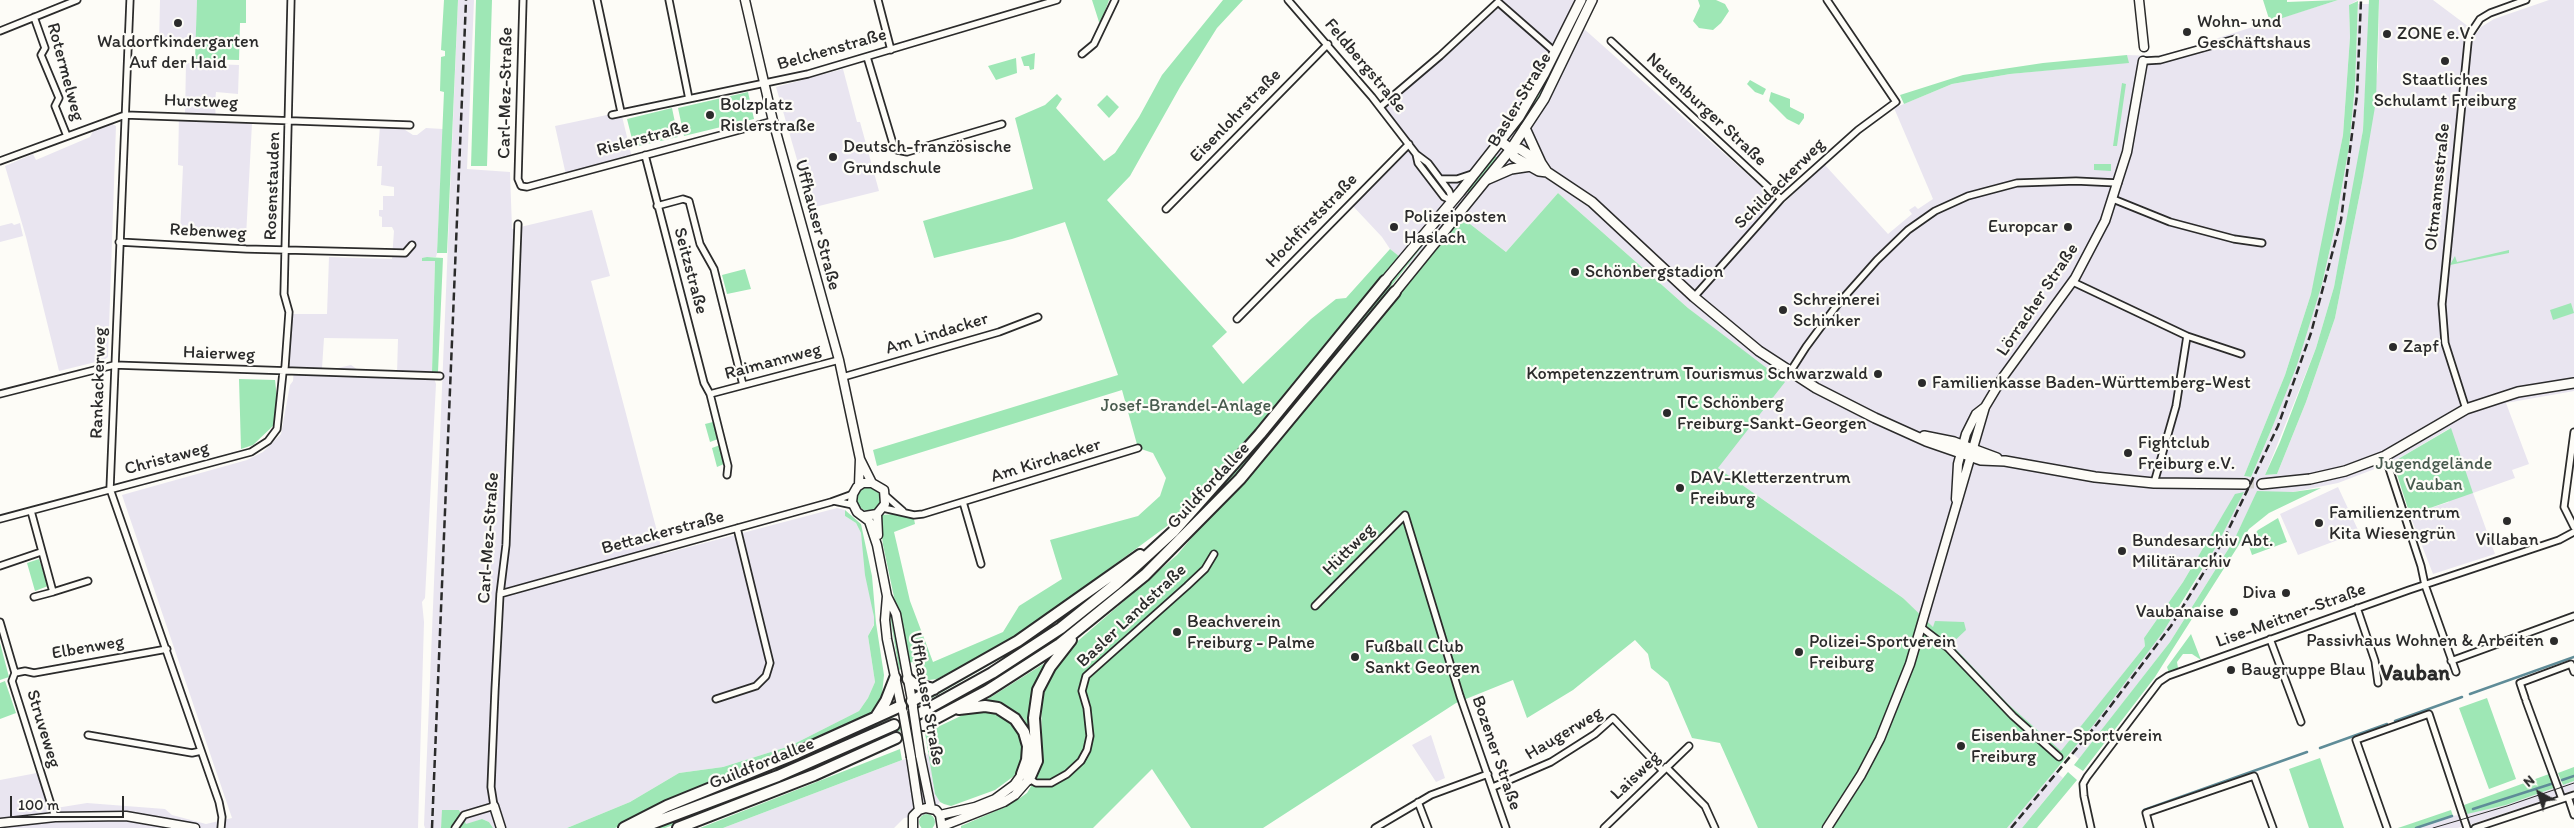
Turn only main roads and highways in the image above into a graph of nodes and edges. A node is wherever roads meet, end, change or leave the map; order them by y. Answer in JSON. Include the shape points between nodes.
{"nodes":[{"id":1,"x":1581,"y":0,"type":"edge"},
{"id":2,"x":1592,"y":0,"type":"edge"},
{"id":3,"x":1525,"y":128,"type":"junction"},
{"id":4,"x":1500,"y":141,"type":"junction"},
{"id":5,"x":1511,"y":149,"type":"junction"},
{"id":6,"x":1541,"y":163,"type":"junction"},
{"id":7,"x":1531,"y":166,"type":"junction"},
{"id":8,"x":1547,"y":172,"type":"junction"},
{"id":9,"x":1488,"y":179,"type":"junction"},
{"id":10,"x":1453,"y":201,"type":"junction"},
{"id":11,"x":1464,"y":209,"type":"junction"},
{"id":12,"x":1385,"y":281,"type":"joint"},
{"id":13,"x":1395,"y":292,"type":"joint"},
{"id":14,"x":2574,"y":383,"type":"edge"},
{"id":15,"x":2245,"y":484,"type":"tunnel mouth"},
{"id":16,"x":2262,"y":484,"type":"tunnel mouth"},
{"id":17,"x":1174,"y":531,"type":"junction"},
{"id":18,"x":1081,"y":628,"type":"junction"},
{"id":19,"x":894,"y":678,"type":"road end"},
{"id":20,"x":908,"y":679,"type":"road end"},
{"id":21,"x":934,"y":689,"type":"junction"},
{"id":22,"x":902,"y":709,"type":"road end"},
{"id":23,"x":950,"y":711,"type":"junction"},
{"id":24,"x":876,"y":717,"type":"junction"},
{"id":25,"x":894,"y":725,"type":"tunnel mouth"},
{"id":26,"x":923,"y":725,"type":"tunnel mouth"},
{"id":27,"x":896,"y":738,"type":"tunnel mouth"},
{"id":28,"x":624,"y":828,"type":"edge"},
{"id":29,"x":640,"y":828,"type":"edge"},
{"id":30,"x":678,"y":828,"type":"edge"}],
"edges":[{"from":1,"to":4,"type":"main road","name":"Basler Straße","via":[[1528,102]]},
{"from":2,"to":3,"type":"main road","name":"Basler Straße","via":[[1556,76]]},
{"from":3,"to":5,"type":"main road","name":"Basler Straße"},
{"from":3,"to":6,"type":"main road"},
{"from":4,"to":5,"type":"main road"},
{"from":4,"to":10,"type":"main road","name":"Basler Straße"},
{"from":5,"to":6,"type":"main road","via":[[1520,149]]},
{"from":5,"to":7,"type":"main road","via":[[1514,157]]},
{"from":5,"to":9,"type":"main road","name":"Basler Straße"},
{"from":6,"to":8,"type":"main road"},
{"from":7,"to":8,"type":"main road"},
{"from":7,"to":9,"type":"main road","via":[[1511,169]]},
{"from":8,"to":15,"type":"main road","via":[[1592,202],[1751,345],[1829,396],[1918,436],[2005,461],[2095,477],[2154,483]]},
{"from":9,"to":11,"type":"main road","name":"Basler Straße"},
{"from":10,"to":11,"type":"main road"},
{"from":10,"to":12,"type":"main road","name":"Guildfordallee"},
{"from":11,"to":13,"type":"main road","name":"Guildfordallee"},
{"from":12,"to":17,"type":"highway","name":"Guildfordallee","via":[[1260,434]]},
{"from":13,"to":18,"type":"highway","name":"Guildfordallee","via":[[1240,479],[1166,555]]},
{"from":14,"to":16,"type":"main road","via":[[2518,392],[2466,409],[2385,456],[2339,472],[2286,483]]},
{"from":17,"to":21,"type":"highway","via":[[1018,641]]},
{"from":17,"to":21,"type":"highway","name":"Guildfordallee","via":[[1061,628],[992,673],[915,707]]},
{"from":18,"to":23,"type":"highway","name":"Guildfordallee","via":[[1022,669]]},
{"from":18,"to":23,"type":"highway","via":[[1050,667],[1038,690],[1034,718],[1037,761],[1026,777],[1028,746],[1015,719],[998,708],[986,706]]},
{"from":19,"to":24,"type":"highway"},
{"from":20,"to":21,"type":"highway","via":[[914,684]]},
{"from":22,"to":24,"type":"highway"},
{"from":23,"to":26,"type":"highway","name":"Guildfordallee"},
{"from":24,"to":28,"type":"highway","via":[[667,806]]},
{"from":25,"to":29,"type":"highway","name":"Guildfordallee","via":[[778,776]]},
{"from":27,"to":30,"type":"highway","name":"Guildfordallee","via":[[814,775]]}]}
